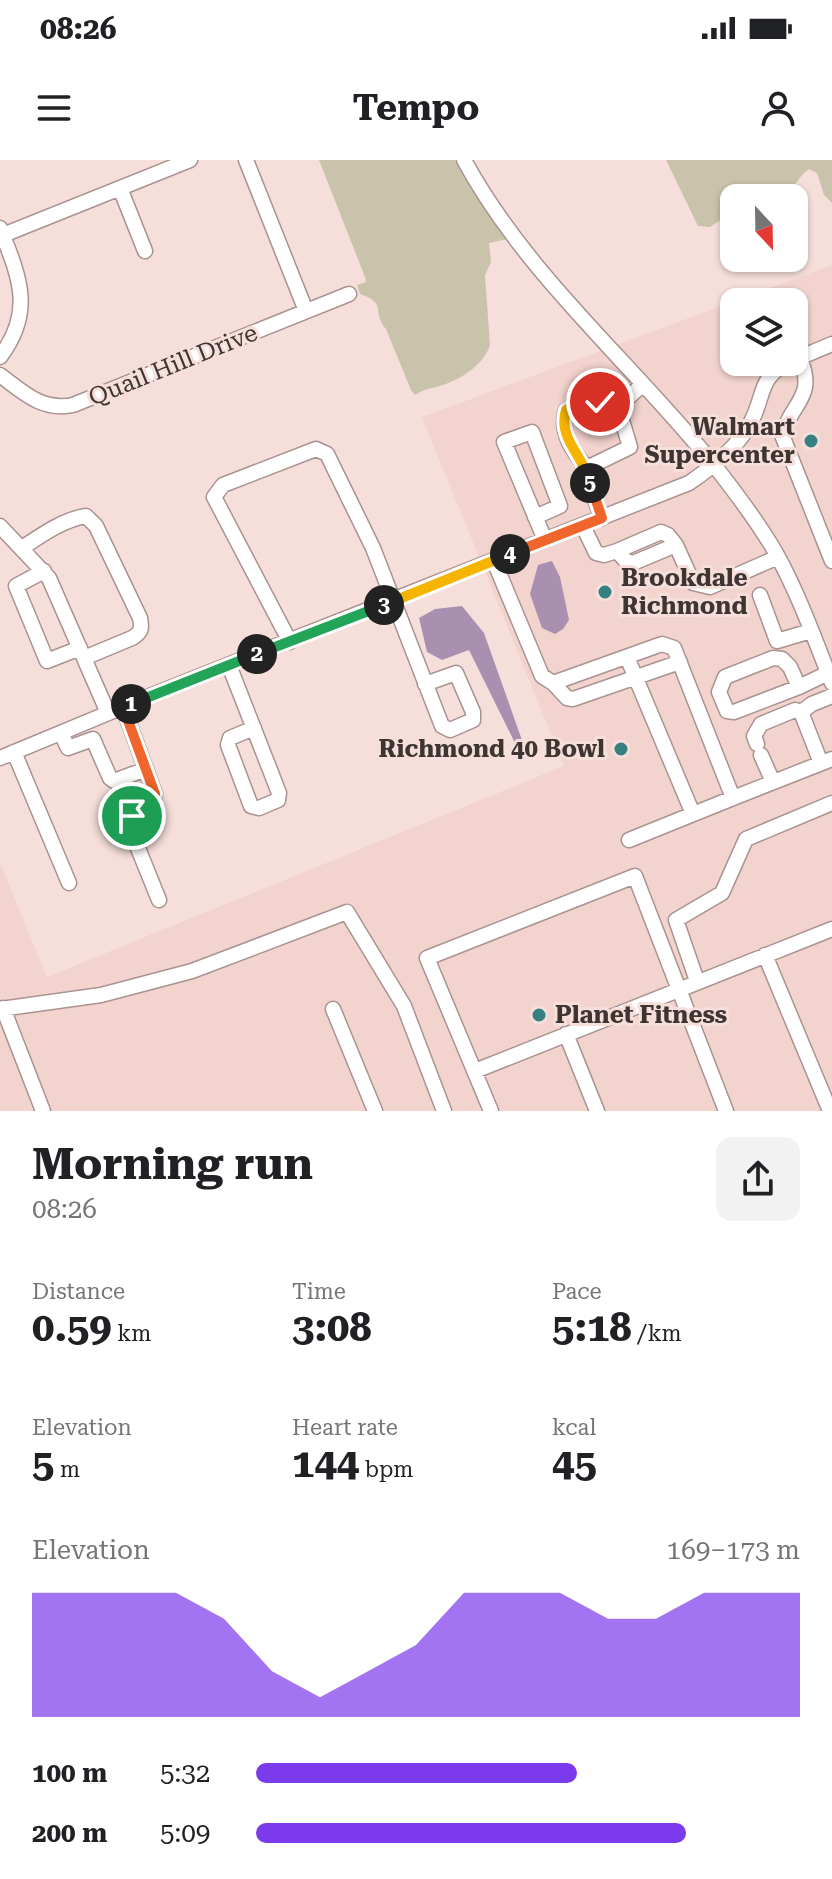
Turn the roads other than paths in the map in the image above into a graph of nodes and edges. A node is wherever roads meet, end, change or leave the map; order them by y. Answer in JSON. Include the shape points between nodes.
{"nodes":[{"id":1,"x":190,"y":160,"type":"edge"},
{"id":2,"x":246,"y":160,"type":"edge"},
{"id":3,"x":464,"y":160,"type":"edge"},
{"id":4,"x":120,"y":188,"type":"junction"},
{"id":5,"x":1,"y":231,"type":"edge"},
{"id":6,"x":145,"y":251,"type":"dead end"},
{"id":7,"x":349,"y":294,"type":"dead end"},
{"id":8,"x":306,"y":311,"type":"junction"},
{"id":9,"x":832,"y":344,"type":"edge"},
{"id":10,"x":808,"y":354,"type":"edge"},
{"id":11,"x":0,"y":357,"type":"edge"},
{"id":12,"x":0,"y":375,"type":"edge"},
{"id":13,"x":770,"y":376,"type":"edge"},
{"id":14,"x":805,"y":376,"type":"edge"},
{"id":15,"x":642,"y":385,"type":"junction"},
{"id":16,"x":618,"y":407,"type":"junction"},
{"id":17,"x":713,"y":464,"type":"junction"},
{"id":18,"x":587,"y":468,"type":"junction"},
{"id":19,"x":535,"y":517,"type":"junction"},
{"id":20,"x":602,"y":518,"type":"junction"},
{"id":21,"x":0,"y":526,"type":"edge"},
{"id":22,"x":583,"y":526,"type":"junction"},
{"id":23,"x":545,"y":540,"type":"junction"},
{"id":24,"x":22,"y":548,"type":"junction"},
{"id":25,"x":778,"y":557,"type":"junction"},
{"id":26,"x":494,"y":561,"type":"junction"},
{"id":27,"x":832,"y":561,"type":"edge"},
{"id":28,"x":44,"y":571,"type":"junction"},
{"id":29,"x":760,"y":595,"type":"dead end"},
{"id":30,"x":393,"y":601,"type":"junction"},
{"id":31,"x":811,"y":631,"type":"junction"},
{"id":32,"x":290,"y":642,"type":"junction"},
{"id":33,"x":82,"y":653,"type":"junction"},
{"id":34,"x":627,"y":657,"type":"junction"},
{"id":35,"x":680,"y":662,"type":"junction"},
{"id":36,"x":229,"y":665,"type":"junction"},
{"id":37,"x":636,"y":678,"type":"junction"},
{"id":38,"x":830,"y":678,"type":"edge"},
{"id":39,"x":553,"y":683,"type":"junction"},
{"id":40,"x":425,"y":684,"type":"dead end"},
{"id":41,"x":799,"y":687,"type":"junction"},
{"id":42,"x":832,"y":696,"type":"edge"},
{"id":43,"x":123,"y":707,"type":"junction"},
{"id":44,"x":801,"y":712,"type":"junction"},
{"id":45,"x":108,"y":713,"type":"junction"},
{"id":46,"x":254,"y":728,"type":"junction"},
{"id":47,"x":61,"y":733,"type":"junction"},
{"id":48,"x":7,"y":755,"type":"edge"},
{"id":49,"x":826,"y":761,"type":"edge"},
{"id":50,"x":146,"y":769,"type":"junction"},
{"id":51,"x":773,"y":782,"type":"junction"},
{"id":52,"x":733,"y":798,"type":"junction"},
{"id":53,"x":832,"y":803,"type":"edge"},
{"id":54,"x":693,"y":814,"type":"junction"},
{"id":55,"x":629,"y":840,"type":"dead end"},
{"id":56,"x":69,"y":883,"type":"dead end"},
{"id":57,"x":159,"y":900,"type":"dead end"},
{"id":58,"x":832,"y":929,"type":"edge"},
{"id":59,"x":765,"y":955,"type":"junction"},
{"id":60,"x":697,"y":981,"type":"junction"},
{"id":61,"x":679,"y":988,"type":"junction"},
{"id":62,"x":1,"y":1009,"type":"edge"},
{"id":63,"x":333,"y":1009,"type":"dead end"},
{"id":64,"x":566,"y":1034,"type":"junction"},
{"id":65,"x":6,"y":1036,"type":"edge"},
{"id":66,"x":475,"y":1071,"type":"junction"},
{"id":67,"x":832,"y":1071,"type":"edge"},
{"id":68,"x":814,"y":1074,"type":"junction"},
{"id":69,"x":43,"y":1111,"type":"edge"},
{"id":70,"x":375,"y":1111,"type":"edge"},
{"id":71,"x":444,"y":1111,"type":"edge"},
{"id":72,"x":491,"y":1111,"type":"edge"},
{"id":73,"x":597,"y":1111,"type":"edge"},
{"id":74,"x":726,"y":1111,"type":"edge"},
{"id":75,"x":830,"y":1111,"type":"edge"}],
"edges":[{"from":1,"to":4,"type":"street"},
{"from":2,"to":8,"type":"street"},
{"from":3,"to":15,"type":"street","via":[[515,237]]},
{"from":4,"to":5,"type":"street"},
{"from":4,"to":6,"type":"street"},
{"from":5,"to":11,"type":"street","via":[[22,301],[18,324]]},
{"from":7,"to":8,"type":"street","name":"Quail Hill Drive"},
{"from":8,"to":12,"type":"street","name":"Quail Hill Drive","via":[[73,405],[58,408],[37,402]]},
{"from":9,"to":10,"type":"street"},
{"from":13,"to":17,"type":"street","via":[[752,421]]},
{"from":14,"to":27,"type":"street","via":[[806,390],[782,435]]},
{"from":15,"to":16,"type":"street"},
{"from":15,"to":17,"type":"street"},
{"from":16,"to":18,"type":"street","via":[[630,447]]},
{"from":16,"to":18,"type":"street","via":[[600,402],[566,410],[562,422],[574,453]]},
{"from":17,"to":20,"type":"street","via":[[689,483]]},
{"from":17,"to":25,"type":"street"},
{"from":18,"to":20,"type":"street"},
{"from":19,"to":19,"type":"street","via":[[504,442],[532,432],[560,506]]},
{"from":19,"to":23,"type":"street"},
{"from":20,"to":22,"type":"street"},
{"from":21,"to":24,"type":"street"},
{"from":22,"to":23,"type":"street"},
{"from":22,"to":25,"type":"street","via":[[596,553],[617,551],[633,563],[676,545],[693,583],[710,587]]},
{"from":23,"to":26,"type":"street"},
{"from":24,"to":28,"type":"street"},
{"from":24,"to":33,"type":"street","via":[[78,517],[86,516],[96,526],[142,628],[132,638]]},
{"from":25,"to":31,"type":"street"},
{"from":26,"to":30,"type":"street"},
{"from":26,"to":39,"type":"street","via":[[535,663]]},
{"from":28,"to":33,"type":"street"},
{"from":28,"to":33,"type":"street","via":[[16,586],[47,661]]},
{"from":29,"to":31,"type":"street","via":[[777,641]]},
{"from":30,"to":32,"type":"street"},
{"from":30,"to":32,"type":"street","via":[[327,454],[316,449],[223,485],[214,497]]},
{"from":30,"to":40,"type":"street"},
{"from":31,"to":38,"type":"street"},
{"from":32,"to":36,"type":"street"},
{"from":33,"to":45,"type":"street"},
{"from":34,"to":35,"type":"street","via":[[662,644],[674,648]]},
{"from":34,"to":37,"type":"street"},
{"from":34,"to":39,"type":"street"},
{"from":35,"to":37,"type":"street"},
{"from":35,"to":52,"type":"street"},
{"from":36,"to":43,"type":"street"},
{"from":36,"to":46,"type":"street"},
{"from":37,"to":39,"type":"street","via":[[573,699]]},
{"from":37,"to":54,"type":"street"},
{"from":38,"to":41,"type":"street"},
{"from":41,"to":41,"type":"street","via":[[734,712],[727,711],[719,692],[725,677],[773,658],[790,667]]},
{"from":42,"to":44,"type":"street"},
{"from":43,"to":45,"type":"street"},
{"from":43,"to":50,"type":"street"},
{"from":44,"to":49,"type":"street"},
{"from":44,"to":51,"type":"street","via":[[761,724],[754,736]]},
{"from":45,"to":47,"type":"street"},
{"from":46,"to":46,"type":"street","via":[[279,793],[278,800],[259,808],[251,806],[228,745],[230,738]]},
{"from":47,"to":48,"type":"street"},
{"from":47,"to":50,"type":"street","via":[[68,748],[93,739],[114,781]]},
{"from":48,"to":56,"type":"street"},
{"from":49,"to":51,"type":"street"},
{"from":50,"to":57,"type":"street","via":[[154,801],[127,821]]},
{"from":51,"to":52,"type":"street"},
{"from":52,"to":54,"type":"street"},
{"from":53,"to":60,"type":"street","via":[[746,839],[722,893],[676,920]]},
{"from":54,"to":55,"type":"street"},
{"from":58,"to":59,"type":"street"},
{"from":59,"to":60,"type":"street"},
{"from":59,"to":68,"type":"street"},
{"from":60,"to":61,"type":"street"},
{"from":61,"to":64,"type":"street"},
{"from":61,"to":66,"type":"street","via":[[635,876],[427,958]]},
{"from":61,"to":74,"type":"street"},
{"from":62,"to":65,"type":"street"},
{"from":62,"to":71,"type":"street","via":[[101,995],[192,971],[347,912],[404,1006]]},
{"from":63,"to":70,"type":"street"},
{"from":64,"to":66,"type":"street"},
{"from":64,"to":73,"type":"street"},
{"from":65,"to":69,"type":"street"},
{"from":66,"to":72,"type":"street"},
{"from":67,"to":68,"type":"street"},
{"from":68,"to":75,"type":"street"}]}
